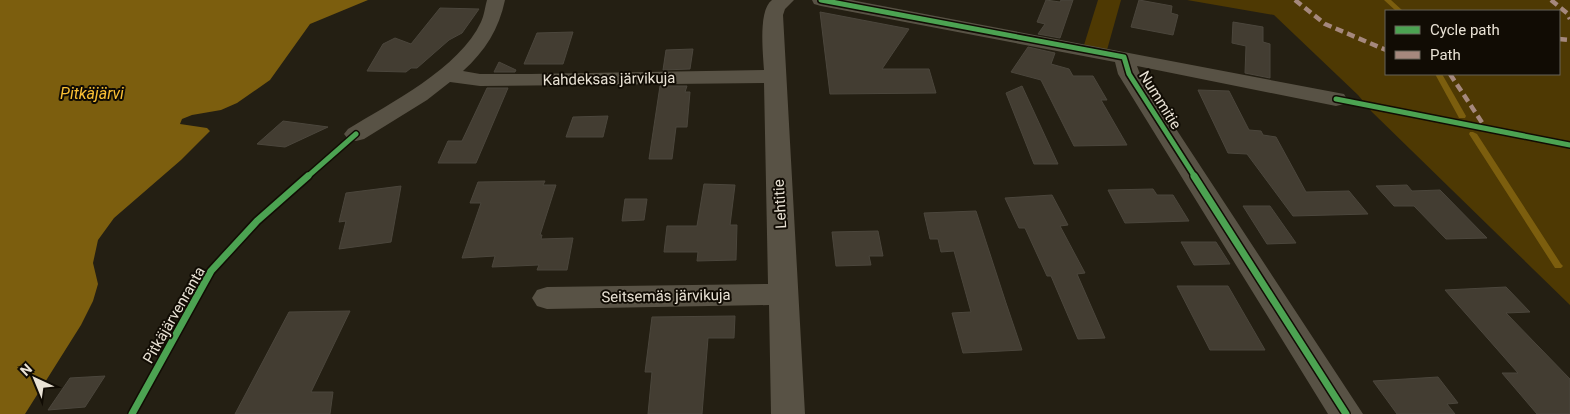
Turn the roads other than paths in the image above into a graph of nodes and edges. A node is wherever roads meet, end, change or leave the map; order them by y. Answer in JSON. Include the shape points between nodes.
{"nodes":[{"id":1,"x":496,"y":0,"type":"edge"},
{"id":2,"x":785,"y":0,"type":"edge"},
{"id":3,"x":821,"y":0,"type":"edge"},
{"id":4,"x":1124,"y":57,"type":"junction"},
{"id":5,"x":446,"y":75,"type":"junction"},
{"id":6,"x":773,"y":76,"type":"junction"},
{"id":7,"x":1336,"y":99,"type":"dead end"},
{"id":8,"x":356,"y":134,"type":"dead end"},
{"id":9,"x":784,"y":294,"type":"junction"},
{"id":10,"x":548,"y":298,"type":"dead end"},
{"id":11,"x":788,"y":414,"type":"edge"},
{"id":12,"x":1346,"y":414,"type":"edge"}],
"edges":[{"from":1,"to":5,"type":"street","via":[[492,19],[478,43]]},
{"from":2,"to":6,"type":"street","name":"Lehtitie","via":[[776,6],[773,15]]},
{"from":3,"to":4,"type":"street","name":"Nummitie"},
{"from":4,"to":7,"type":"street","name":"Nummitie"},
{"from":4,"to":12,"type":"street","name":"Nummitie","via":[[1129,74]]},
{"from":5,"to":6,"type":"street","name":"Kahdeksas järvikuja","via":[[480,80]]},
{"from":5,"to":8,"type":"street"},
{"from":6,"to":9,"type":"street","name":"Lehtitie"},
{"from":9,"to":10,"type":"street","name":"Seitsemäs järvikuja"},
{"from":9,"to":11,"type":"street","name":"Lehtitie"}]}
